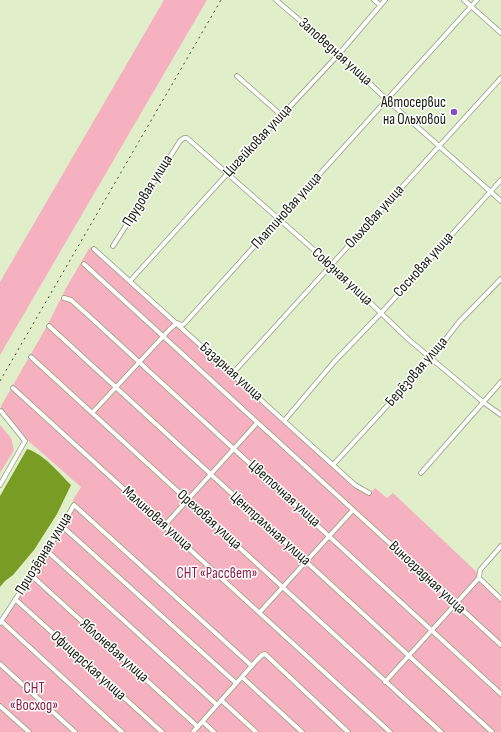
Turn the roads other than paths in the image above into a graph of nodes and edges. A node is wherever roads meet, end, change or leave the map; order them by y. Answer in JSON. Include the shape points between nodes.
{"nodes":[{"id":1,"x":276,"y":0,"type":"edge"},
{"id":2,"x":374,"y":0,"type":"edge"},
{"id":3,"x":385,"y":0,"type":"edge"},
{"id":4,"x":464,"y":0,"type":"edge"},
{"id":5,"x":477,"y":0,"type":"edge"},
{"id":6,"x":380,"y":5,"type":"junction"},
{"id":7,"x":471,"y":7,"type":"junction"},
{"id":8,"x":501,"y":33,"type":"edge"},
{"id":9,"x":339,"y":54,"type":"junction"},
{"id":10,"x":237,"y":76,"type":"dead end"},
{"id":11,"x":501,"y":78,"type":"edge"},
{"id":12,"x":387,"y":100,"type":"junction"},
{"id":13,"x":281,"y":115,"type":"junction"},
{"id":14,"x":184,"y":138,"type":"joint"},
{"id":15,"x":439,"y":146,"type":"junction"},
{"id":16,"x":228,"y":173,"type":"junction"},
{"id":17,"x":501,"y":180,"type":"edge"},
{"id":18,"x":491,"y":191,"type":"junction"},
{"id":19,"x":501,"y":201,"type":"edge"},
{"id":20,"x":278,"y":220,"type":"junction"},
{"id":21,"x":114,"y":246,"type":"dead end"},
{"id":22,"x":94,"y":249,"type":"dead end"},
{"id":23,"x":84,"y":264,"type":"dead end"},
{"id":24,"x":331,"y":265,"type":"junction"},
{"id":25,"x":501,"y":279,"type":"edge"},
{"id":26,"x":130,"y":281,"type":"junction"},
{"id":27,"x":64,"y":298,"type":"dead end"},
{"id":28,"x":381,"y":313,"type":"junction"},
{"id":29,"x":177,"y":323,"type":"junction"},
{"id":30,"x":48,"y":326,"type":"dead end"},
{"id":31,"x":163,"y":336,"type":"junction"},
{"id":32,"x":31,"y":357,"type":"dead end"},
{"id":33,"x":431,"y":358,"type":"junction"},
{"id":34,"x":139,"y":361,"type":"junction"},
{"id":35,"x":233,"y":373,"type":"junction"},
{"id":36,"x":501,"y":382,"type":"edge"},
{"id":37,"x":13,"y":388,"type":"dead end"},
{"id":38,"x":115,"y":388,"type":"junction"},
{"id":39,"x":483,"y":402,"type":"junction"},
{"id":40,"x":2,"y":411,"type":"dead end"},
{"id":41,"x":92,"y":413,"type":"junction"},
{"id":42,"x":501,"y":415,"type":"edge"},
{"id":43,"x":284,"y":421,"type":"junction"},
{"id":44,"x":258,"y":423,"type":"junction"},
{"id":45,"x":234,"y":449,"type":"junction"},
{"id":46,"x":333,"y":465,"type":"junction"},
{"id":47,"x":421,"y":473,"type":"dead end"},
{"id":48,"x":211,"y":475,"type":"junction"},
{"id":49,"x":0,"y":485,"type":"edge"},
{"id":50,"x":369,"y":493,"type":"dead end"},
{"id":51,"x":188,"y":500,"type":"junction"},
{"id":52,"x":353,"y":510,"type":"junction"},
{"id":53,"x":62,"y":526,"type":"junction"},
{"id":54,"x":164,"y":526,"type":"junction"},
{"id":55,"x":329,"y":536,"type":"junction"},
{"id":56,"x":501,"y":546,"type":"edge"},
{"id":57,"x":47,"y":551,"type":"junction"},
{"id":58,"x":306,"y":562,"type":"junction"},
{"id":59,"x":31,"y":575,"type":"junction"},
{"id":60,"x":479,"y":578,"type":"junction"},
{"id":61,"x":282,"y":587,"type":"junction"},
{"id":62,"x":15,"y":599,"type":"junction"},
{"id":63,"x":501,"y":599,"type":"edge"},
{"id":64,"x":456,"y":605,"type":"junction"},
{"id":65,"x":260,"y":612,"type":"junction"},
{"id":66,"x":1,"y":622,"type":"edge"},
{"id":67,"x":432,"y":630,"type":"junction"},
{"id":68,"x":501,"y":645,"type":"edge"},
{"id":69,"x":408,"y":656,"type":"junction"},
{"id":70,"x":0,"y":664,"type":"edge"},
{"id":71,"x":252,"y":666,"type":"junction"},
{"id":72,"x":242,"y":677,"type":"junction"},
{"id":73,"x":385,"y":682,"type":"junction"},
{"id":74,"x":236,"y":683,"type":"junction"},
{"id":75,"x":501,"y":694,"type":"edge"},
{"id":76,"x":221,"y":700,"type":"junction"},
{"id":77,"x":216,"y":704,"type":"junction"},
{"id":78,"x":0,"y":706,"type":"edge"},
{"id":79,"x":203,"y":722,"type":"junction"},
{"id":80,"x":198,"y":726,"type":"junction"},
{"id":81,"x":29,"y":732,"type":"edge"},
{"id":82,"x":75,"y":732,"type":"edge"},
{"id":83,"x":122,"y":732,"type":"edge"},
{"id":84,"x":162,"y":732,"type":"edge"},
{"id":85,"x":193,"y":732,"type":"edge"},
{"id":86,"x":214,"y":732,"type":"edge"},
{"id":87,"x":256,"y":732,"type":"edge"},
{"id":88,"x":302,"y":732,"type":"edge"},
{"id":89,"x":348,"y":732,"type":"edge"},
{"id":90,"x":390,"y":732,"type":"edge"},
{"id":91,"x":441,"y":732,"type":"edge"},
{"id":92,"x":492,"y":732,"type":"edge"}],
"edges":[{"from":1,"to":9,"type":"street","name":"Заповедная улица"},
{"from":2,"to":6,"type":"street"},
{"from":3,"to":6,"type":"street","name":"Цигейковая улица"},
{"from":4,"to":7,"type":"street"},
{"from":5,"to":7,"type":"street","name":"Платиновая улица"},
{"from":6,"to":9,"type":"street","name":"Цигейковая улица"},
{"from":7,"to":8,"type":"street"},
{"from":7,"to":12,"type":"street","name":"Платиновая улица"},
{"from":9,"to":12,"type":"street","name":"Заповедная улица"},
{"from":9,"to":13,"type":"street","name":"Цигейковая улица"},
{"from":10,"to":13,"type":"street"},
{"from":11,"to":15,"type":"street","name":"Ольховая улица"},
{"from":12,"to":15,"type":"street","name":"Заповедная улица"},
{"from":12,"to":20,"type":"street","name":"Платиновая улица"},
{"from":13,"to":16,"type":"street","name":"Цигейковая улица"},
{"from":14,"to":16,"type":"street","name":"Союзная улица"},
{"from":14,"to":21,"type":"street","name":"Прудовая улица"},
{"from":15,"to":18,"type":"street","name":"Заповедная улица"},
{"from":15,"to":24,"type":"street","name":"Ольховая улица"},
{"from":16,"to":20,"type":"street","name":"Союзная улица"},
{"from":16,"to":26,"type":"street","name":"Цигейковая улица"},
{"from":17,"to":18,"type":"street","name":"Сосновая улица"},
{"from":18,"to":19,"type":"street","name":"Заповедная улица"},
{"from":18,"to":28,"type":"street","name":"Сосновая улица"},
{"from":20,"to":24,"type":"street","name":"Союзная улица"},
{"from":20,"to":29,"type":"street","name":"Платиновая улица","via":[[184,324]]},
{"from":22,"to":26,"type":"street","name":"Базарная улица"},
{"from":23,"to":31,"type":"street","name":"Виноградная улица"},
{"from":24,"to":28,"type":"street","name":"Союзная улица"},
{"from":24,"to":35,"type":"street","name":"Ольховая улица"},
{"from":25,"to":33,"type":"street","name":"Берёзовая улица","via":[[460,322]]},
{"from":26,"to":29,"type":"street","name":"Базарная улица"},
{"from":27,"to":34,"type":"street","name":"Цветочная улица","via":[[71,300]]},
{"from":28,"to":33,"type":"street","name":"Союзная улица"},
{"from":28,"to":43,"type":"street","name":"Сосновая улица","via":[[334,362]]},
{"from":29,"to":31,"type":"street","name":"Платиновая улица"},
{"from":29,"to":35,"type":"street","name":"Базарная улица"},
{"from":30,"to":38,"type":"street","name":"Центральная улица"},
{"from":31,"to":34,"type":"street","name":"Платиновая улица"},
{"from":31,"to":44,"type":"street","name":"Виноградная улица"},
{"from":32,"to":41,"type":"street","name":"Ореховая улица"},
{"from":33,"to":39,"type":"street","name":"Союзная улица"},
{"from":33,"to":46,"type":"street","name":"Берёзовая улица"},
{"from":34,"to":38,"type":"street","name":"Платиновая улица"},
{"from":34,"to":45,"type":"street","name":"Цветочная улица"},
{"from":35,"to":43,"type":"street","name":"Базарная улица"},
{"from":36,"to":39,"type":"street"},
{"from":37,"to":54,"type":"street","name":"Малиновая улица"},
{"from":38,"to":41,"type":"street","name":"Платиновая улица"},
{"from":38,"to":48,"type":"street","name":"Центральная улица"},
{"from":39,"to":42,"type":"street","name":"Союзная улица"},
{"from":39,"to":47,"type":"street"},
{"from":40,"to":49,"type":"street","via":[[25,441]]},
{"from":41,"to":51,"type":"street","name":"Ореховая улица"},
{"from":43,"to":46,"type":"street","name":"Базарная улица"},
{"from":44,"to":45,"type":"street"},
{"from":44,"to":52,"type":"street","name":"Виноградная улица"},
{"from":45,"to":48,"type":"street"},
{"from":45,"to":55,"type":"street","name":"Цветочная улица"},
{"from":46,"to":50,"type":"street","name":"Базарная улица","via":[[355,485]]},
{"from":48,"to":51,"type":"street"},
{"from":48,"to":58,"type":"street","name":"Центральная улица"},
{"from":51,"to":54,"type":"street"},
{"from":51,"to":61,"type":"street","name":"Ореховая улица"},
{"from":52,"to":55,"type":"street"},
{"from":52,"to":64,"type":"street","name":"Виноградная улица"},
{"from":53,"to":57,"type":"street","name":"Приозёрная улица"},
{"from":53,"to":71,"type":"street","name":"Приозёрная улица","via":[[74,505]]},
{"from":53,"to":74,"type":"street"},
{"from":54,"to":65,"type":"street","name":"Малиновая улица"},
{"from":55,"to":58,"type":"street"},
{"from":55,"to":67,"type":"street","name":"Цветочная улица"},
{"from":56,"to":60,"type":"street","via":[[480,570]]},
{"from":57,"to":59,"type":"street","name":"Приозёрная улица"},
{"from":57,"to":77,"type":"street"},
{"from":58,"to":61,"type":"street"},
{"from":58,"to":69,"type":"street","name":"Центральная улица"},
{"from":59,"to":62,"type":"street","name":"Приозёрная улица"},
{"from":59,"to":80,"type":"street","name":"Яблоневая улица"},
{"from":60,"to":63,"type":"street"},
{"from":60,"to":64,"type":"street"},
{"from":61,"to":65,"type":"street"},
{"from":61,"to":73,"type":"street","name":"Ореховая улица"},
{"from":62,"to":66,"type":"street","name":"Приозёрная улица"},
{"from":62,"to":84,"type":"street","name":"Офицерская улица"},
{"from":64,"to":67,"type":"street"},
{"from":64,"to":68,"type":"street","name":"Виноградная улица"},
{"from":65,"to":90,"type":"street","name":"Малиновая улица"},
{"from":66,"to":83,"type":"street"},
{"from":67,"to":69,"type":"street"},
{"from":67,"to":75,"type":"street","name":"Цветочная улица"},
{"from":69,"to":73,"type":"street"},
{"from":69,"to":92,"type":"street","name":"Центральная улица"},
{"from":70,"to":82,"type":"street"},
{"from":71,"to":72,"type":"street"},
{"from":71,"to":89,"type":"street","via":[[265,654]]},
{"from":72,"to":74,"type":"street"},
{"from":72,"to":88,"type":"street"},
{"from":73,"to":91,"type":"street","name":"Ореховая улица"},
{"from":74,"to":76,"type":"street"},
{"from":76,"to":77,"type":"street"},
{"from":76,"to":87,"type":"street"},
{"from":77,"to":79,"type":"street"},
{"from":78,"to":81,"type":"street"},
{"from":79,"to":80,"type":"street"},
{"from":79,"to":86,"type":"street"},
{"from":80,"to":85,"type":"street"}]}
